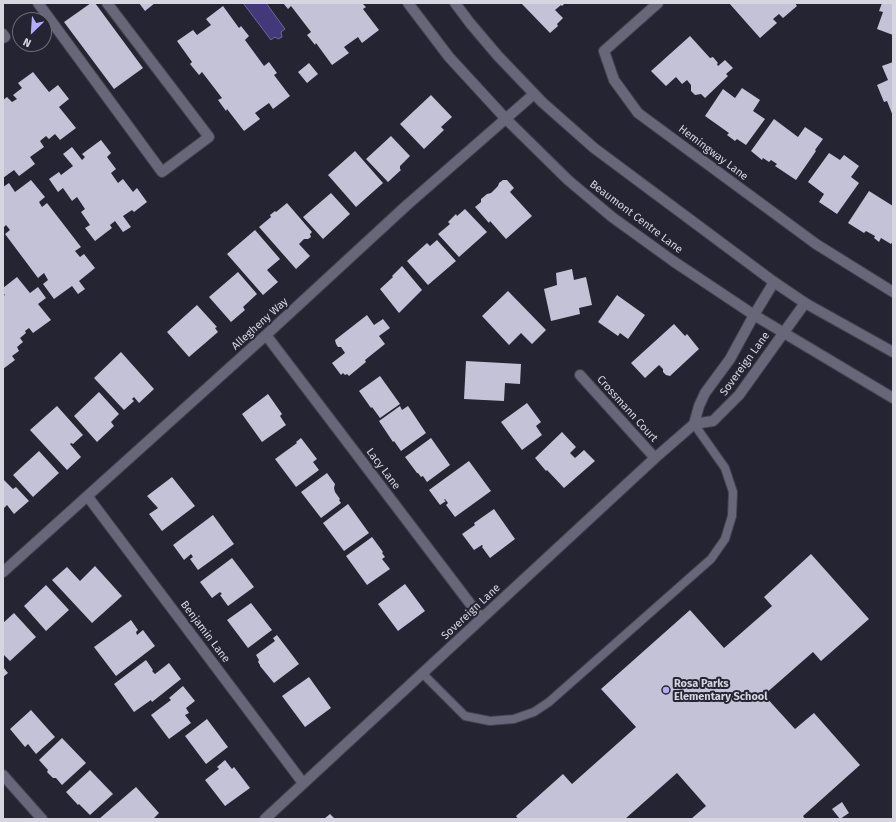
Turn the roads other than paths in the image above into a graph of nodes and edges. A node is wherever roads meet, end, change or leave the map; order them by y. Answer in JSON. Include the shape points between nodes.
{"nodes":[{"id":1,"x":38,"y":3,"type":"edge"},
{"id":2,"x":107,"y":3,"type":"edge"},
{"id":3,"x":408,"y":3,"type":"edge"},
{"id":4,"x":455,"y":3,"type":"edge"},
{"id":5,"x":658,"y":3,"type":"edge"},
{"id":6,"x":3,"y":34,"type":"edge"},
{"id":7,"x":3,"y":38,"type":"edge"},
{"id":8,"x":534,"y":94,"type":"junction"},
{"id":9,"x":506,"y":119,"type":"junction"},
{"id":10,"x":774,"y":282,"type":"junction"},
{"id":11,"x":893,"y":292,"type":"edge"},
{"id":12,"x":805,"y":302,"type":"junction"},
{"id":13,"x":754,"y":315,"type":"junction"},
{"id":14,"x":782,"y":333,"type":"junction"},
{"id":15,"x":266,"y":335,"type":"junction"},
{"id":16,"x":893,"y":352,"type":"edge"},
{"id":17,"x":580,"y":375,"type":"dead end"},
{"id":18,"x":893,"y":398,"type":"edge"},
{"id":19,"x":694,"y":424,"type":"junction"},
{"id":20,"x":655,"y":458,"type":"junction"},
{"id":21,"x":88,"y":496,"type":"junction"},
{"id":22,"x":3,"y":572,"type":"edge"},
{"id":23,"x":481,"y":618,"type":"junction"},
{"id":24,"x":422,"y":673,"type":"junction"},
{"id":25,"x":3,"y":775,"type":"edge"},
{"id":26,"x":303,"y":782,"type":"junction"},
{"id":27,"x":42,"y":819,"type":"edge"},
{"id":28,"x":265,"y":819,"type":"edge"}],
"edges":[{"from":1,"to":2,"type":"street","via":[[162,172],[209,137]]},
{"from":3,"to":9,"type":"street","name":"Beaumont Centre Lane","via":[[449,57]]},
{"from":4,"to":8,"type":"street","via":[[498,56]]},
{"from":5,"to":11,"type":"street","name":"Hemingway Lane","via":[[604,51],[614,80],[638,112],[816,244]]},
{"from":6,"to":7,"type":"street"},
{"from":8,"to":9,"type":"street","name":"Allegheny Way"},
{"from":8,"to":10,"type":"street","via":[[594,148]]},
{"from":9,"to":13,"type":"street","name":"Beaumont Centre Lane","via":[[568,180],[612,217]]},
{"from":9,"to":15,"type":"street","name":"Allegheny Way","via":[[407,205]]},
{"from":10,"to":12,"type":"street"},
{"from":10,"to":13,"type":"street","name":"Sovereign Lane"},
{"from":12,"to":14,"type":"street","name":"Sovereign Lane"},
{"from":12,"to":16,"type":"street"},
{"from":13,"to":14,"type":"street","name":"Beaumont Centre Lane"},
{"from":13,"to":19,"type":"street","name":"Sovereign Lane","via":[[730,359],[705,393]]},
{"from":14,"to":18,"type":"street","name":"Beaumont Centre Lane"},
{"from":14,"to":19,"type":"street","name":"Sovereign Lane","via":[[728,407],[713,421]]},
{"from":15,"to":21,"type":"street","name":"Allegheny Way"},
{"from":15,"to":23,"type":"street","name":"Lacy Lane"},
{"from":17,"to":20,"type":"street","name":"Crossmann Court"},
{"from":19,"to":20,"type":"street","name":"Sovereign Lane"},
{"from":19,"to":24,"type":"lane","via":[[725,468],[733,492],[732,516],[725,539],[712,558],[549,702],[534,712],[514,720],[490,721],[465,716]]},
{"from":20,"to":23,"type":"street","name":"Sovereign Lane"},
{"from":21,"to":22,"type":"street","name":"Allegheny Way"},
{"from":21,"to":26,"type":"street","name":"Benjamin Lane"},
{"from":23,"to":24,"type":"street","name":"Sovereign Lane"},
{"from":24,"to":26,"type":"street","name":"Sovereign Lane"},
{"from":25,"to":27,"type":"street"},
{"from":26,"to":28,"type":"street","name":"Sovereign Lane"}]}
